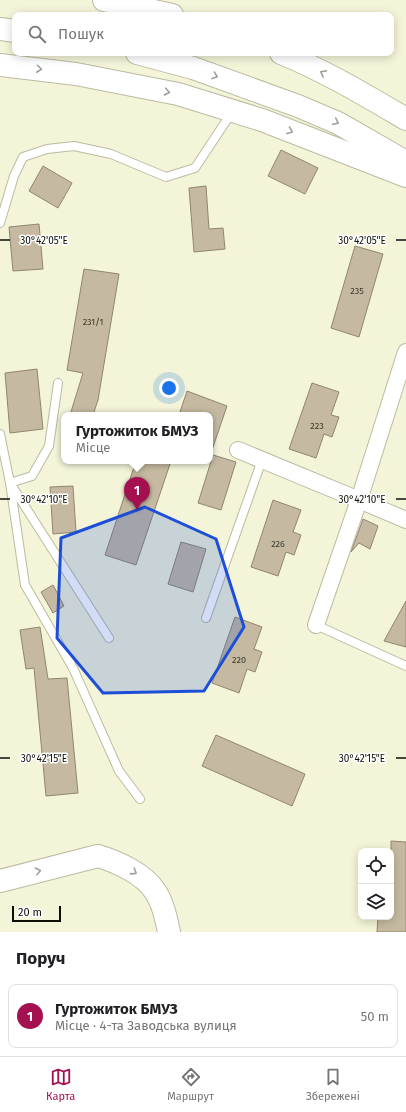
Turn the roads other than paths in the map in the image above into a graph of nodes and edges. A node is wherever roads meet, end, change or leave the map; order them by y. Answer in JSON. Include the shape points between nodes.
{"nodes":[{"id":1,"x":104,"y":0,"type":"edge"},
{"id":2,"x":158,"y":12,"type":"edge"},
{"id":3,"x":0,"y":29,"type":"edge"},
{"id":4,"x":12,"y":31,"type":"edge"},
{"id":5,"x":148,"y":56,"type":"edge"},
{"id":6,"x":288,"y":56,"type":"edge"},
{"id":7,"x":0,"y":65,"type":"edge"},
{"id":8,"x":232,"y":111,"type":"junction"},
{"id":9,"x":406,"y":120,"type":"edge"},
{"id":10,"x":406,"y":162,"type":"edge"},
{"id":11,"x":406,"y":176,"type":"edge"},
{"id":12,"x":0,"y":223,"type":"edge"},
{"id":13,"x":406,"y":352,"type":"edge"},
{"id":14,"x":58,"y":383,"type":"dead end"},
{"id":15,"x":0,"y":434,"type":"edge"},
{"id":16,"x":238,"y":450,"type":"dead end"},
{"id":17,"x":262,"y":460,"type":"junction"},
{"id":18,"x":10,"y":483,"type":"junction"},
{"id":19,"x":359,"y":500,"type":"junction"},
{"id":20,"x":406,"y":520,"type":"edge"},
{"id":21,"x":206,"y":618,"type":"dead end"},
{"id":22,"x":316,"y":624,"type":"joint"},
{"id":23,"x":109,"y":638,"type":"dead end"},
{"id":24,"x":406,"y":666,"type":"edge"},
{"id":25,"x":140,"y":799,"type":"dead end"},
{"id":26,"x":0,"y":881,"type":"edge"},
{"id":27,"x":169,"y":932,"type":"edge"}],
"edges":[{"from":1,"to":2,"type":"street"},
{"from":3,"to":4,"type":"street"},
{"from":5,"to":10,"type":"street","one_way":true,"via":[[193,68],[298,106],[338,123]]},
{"from":9,"to":6,"type":"street","one_way":true,"via":[[308,64]]},
{"from":7,"to":8,"type":"street","one_way":true,"via":[[76,74],[178,94]]},
{"from":8,"to":11,"type":"street","one_way":true,"via":[[262,120]]},
{"from":8,"to":12,"type":"lane","via":[[195,168],[166,177],[111,154],[74,146],[47,149],[23,157],[14,176]]},
{"from":13,"to":19,"type":"street"},
{"from":14,"to":18,"type":"lane","via":[[49,446],[32,476]]},
{"from":15,"to":18,"type":"lane"},
{"from":16,"to":17,"type":"street"},
{"from":17,"to":19,"type":"street"},
{"from":17,"to":21,"type":"lane"},
{"from":18,"to":23,"type":"lane"},
{"from":18,"to":25,"type":"lane","via":[[25,585],[73,668],[119,771]]},
{"from":19,"to":20,"type":"street"},
{"from":19,"to":22,"type":"street"},
{"from":22,"to":24,"type":"lane"},
{"from":26,"to":27,"type":"street","one_way":true,"via":[[98,856],[122,865],[155,891],[165,914]]}]}
